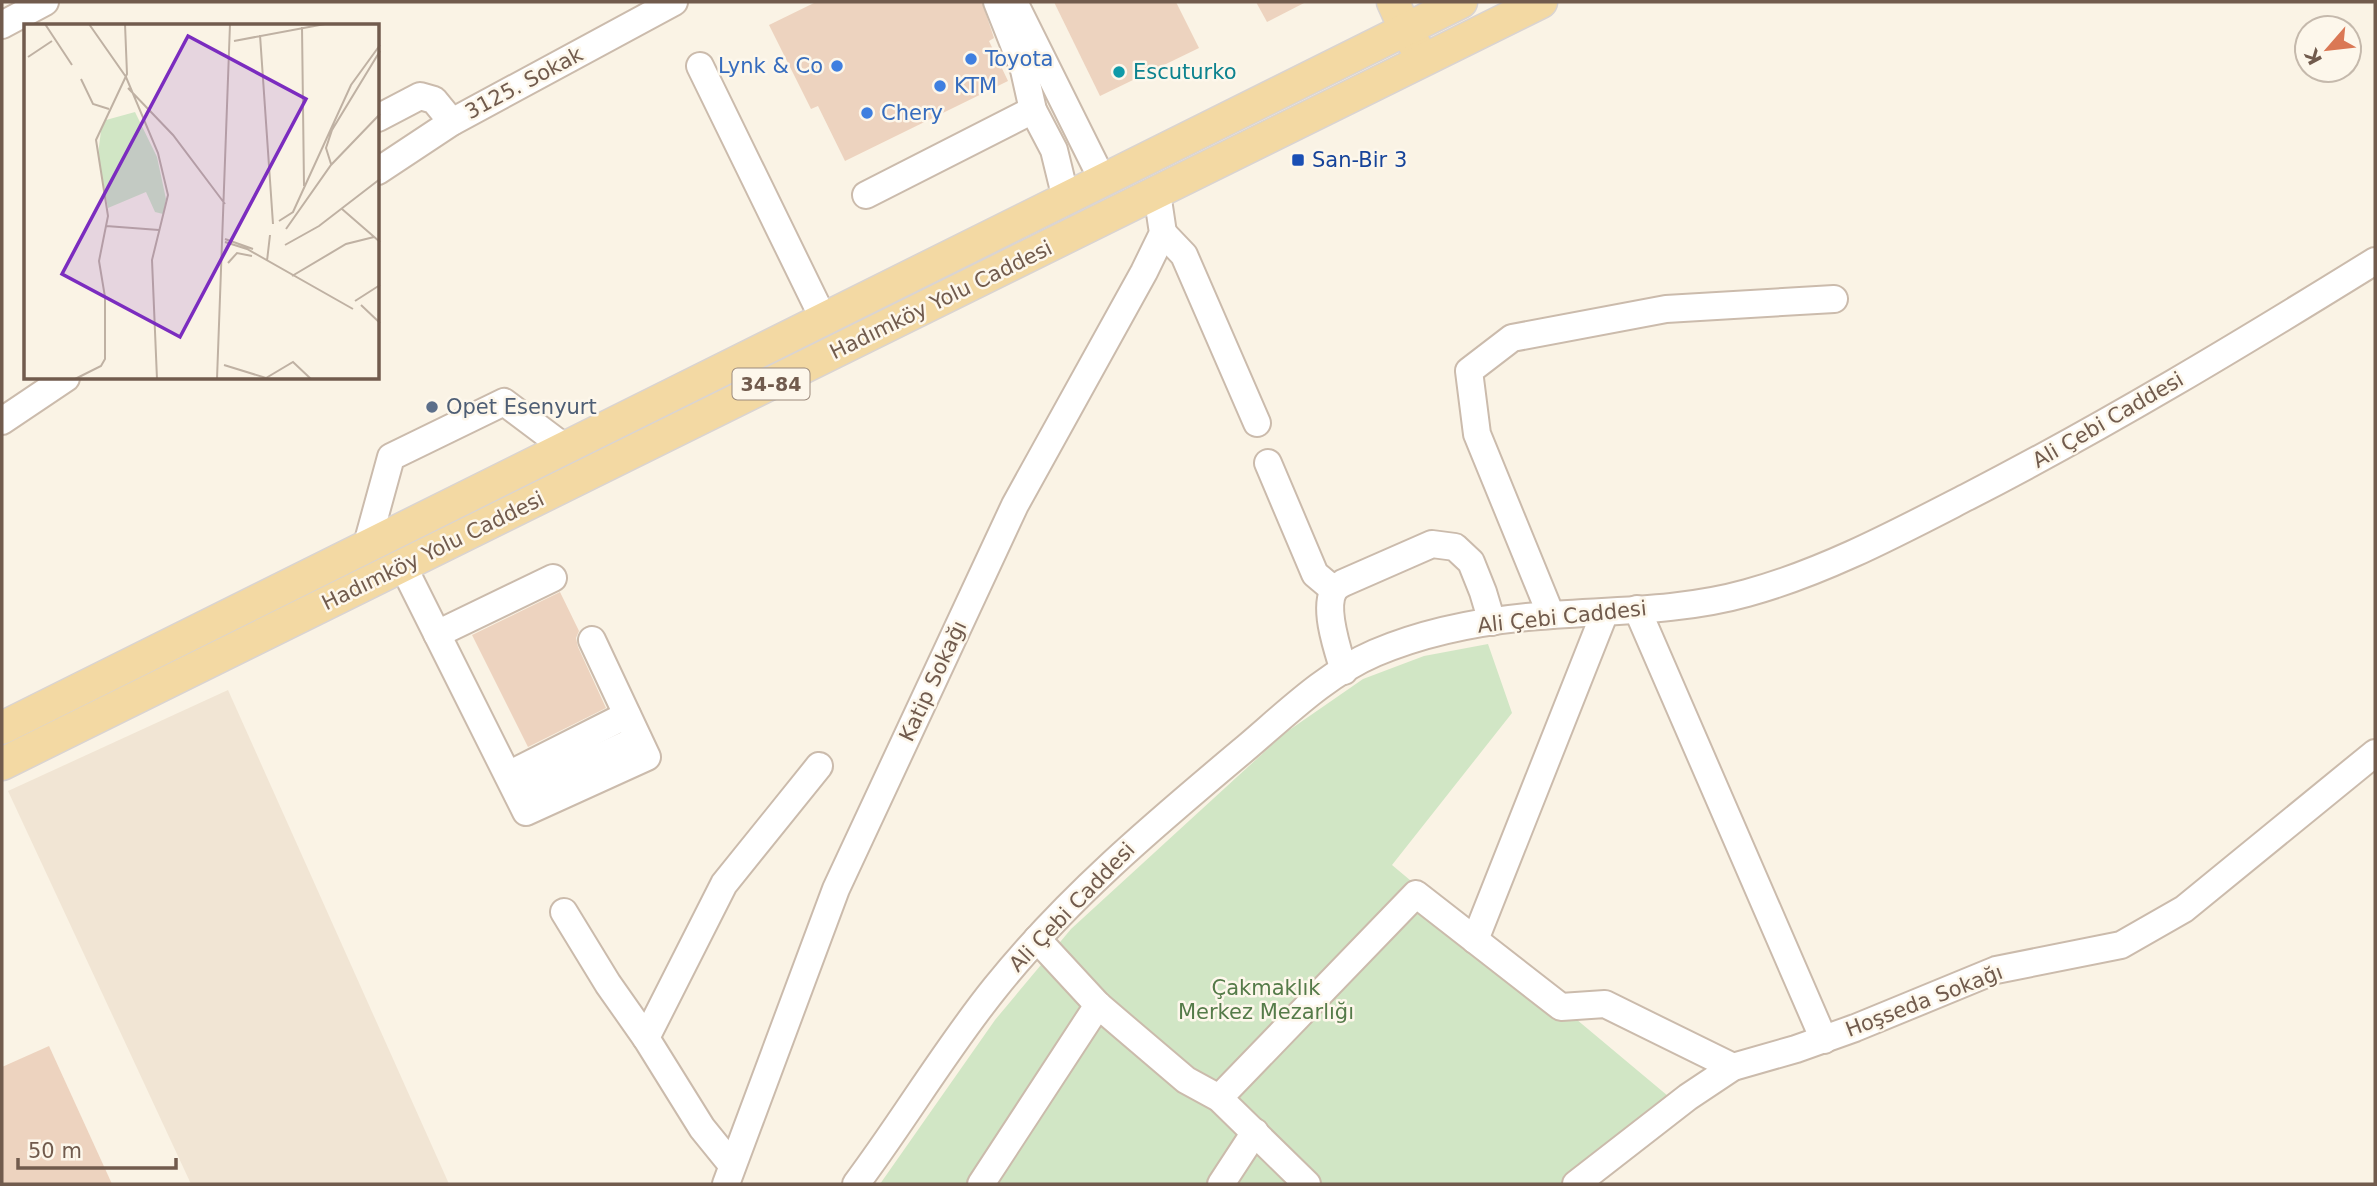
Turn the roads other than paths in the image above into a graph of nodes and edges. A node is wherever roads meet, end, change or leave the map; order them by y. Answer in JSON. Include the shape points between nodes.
{"nodes":[{"id":1,"x":45,"y":2,"type":"edge"},
{"id":2,"x":674,"y":2,"type":"edge"},
{"id":3,"x":997,"y":2,"type":"edge"},
{"id":4,"x":1014,"y":2,"type":"edge"},
{"id":5,"x":1461,"y":2,"type":"edge"},
{"id":6,"x":1470,"y":2,"type":"edge"},
{"id":7,"x":1541,"y":2,"type":"edge"},
{"id":8,"x":1399,"y":15,"type":"edge"},
{"id":9,"x":2,"y":25,"type":"edge"},
{"id":10,"x":1441,"y":51,"type":"junction"},
{"id":11,"x":699,"y":66,"type":"dead end"},
{"id":12,"x":1033,"y":110,"type":"junction"},
{"id":13,"x":380,"y":117,"type":"edge"},
{"id":14,"x":452,"y":122,"type":"junction"},
{"id":15,"x":380,"y":170,"type":"edge"},
{"id":16,"x":1103,"y":181,"type":"junction"},
{"id":17,"x":1157,"y":193,"type":"junction"},
{"id":18,"x":866,"y":195,"type":"dead end"},
{"id":19,"x":1066,"y":199,"type":"junction"},
{"id":20,"x":1163,"y":233,"type":"junction"},
{"id":21,"x":2375,"y":261,"type":"edge"},
{"id":22,"x":1833,"y":299,"type":"dead end"},
{"id":23,"x":824,"y":320,"type":"junction"},
{"id":24,"x":63,"y":380,"type":"edge"},
{"id":25,"x":2,"y":421,"type":"edge"},
{"id":26,"x":1258,"y":423,"type":"dead end"},
{"id":27,"x":564,"y":447,"type":"junction"},
{"id":28,"x":1268,"y":463,"type":"dead end"},
{"id":29,"x":366,"y":548,"type":"junction"},
{"id":30,"x":403,"y":566,"type":"junction"},
{"id":31,"x":552,"y":578,"type":"dead end"},
{"id":32,"x":1334,"y":590,"type":"junction"},
{"id":33,"x":1637,"y":609,"type":"junction"},
{"id":34,"x":1605,"y":612,"type":"junction"},
{"id":35,"x":1551,"y":615,"type":"junction"},
{"id":36,"x":1492,"y":622,"type":"junction"},
{"id":37,"x":437,"y":634,"type":"junction"},
{"id":38,"x":592,"y":640,"type":"dead end"},
{"id":39,"x":1345,"y":671,"type":"junction"},
{"id":40,"x":633,"y":727,"type":"junction"},
{"id":41,"x":2,"y":729,"type":"edge"},
{"id":42,"x":41,"y":745,"type":"junction"},
{"id":43,"x":2375,"y":752,"type":"edge"},
{"id":44,"x":2,"y":764,"type":"edge"},
{"id":45,"x":819,"y":766,"type":"dead end"},
{"id":46,"x":2,"y":775,"type":"edge"},
{"id":47,"x":513,"y":785,"type":"junction"},
{"id":48,"x":564,"y":912,"type":"dead end"},
{"id":49,"x":1037,"y":939,"type":"junction"},
{"id":50,"x":1475,"y":940,"type":"junction"},
{"id":51,"x":1098,"y":1005,"type":"junction"},
{"id":52,"x":646,"y":1038,"type":"junction"},
{"id":53,"x":1824,"y":1040,"type":"junction"},
{"id":54,"x":1734,"y":1066,"type":"junction"},
{"id":55,"x":1219,"y":1098,"type":"junction"},
{"id":56,"x":1255,"y":1132,"type":"junction"},
{"id":57,"x":729,"y":1175,"type":"edge"},
{"id":58,"x":856,"y":1184,"type":"edge"},
{"id":59,"x":981,"y":1184,"type":"edge"},
{"id":60,"x":1221,"y":1184,"type":"edge"},
{"id":61,"x":1307,"y":1184,"type":"edge"},
{"id":62,"x":1576,"y":1184,"type":"edge"}],
"edges":[{"from":1,"to":9,"type":"street"},
{"from":2,"to":14,"type":"street","name":"3125. Sokak"},
{"from":3,"to":12,"type":"street","via":[[1024,70]]},
{"from":4,"to":16,"type":"street"},
{"from":5,"to":8,"type":"main road","name":"Hadımköy Yolu Caddesi","number":"34-84"},
{"from":6,"to":10,"type":"main road","via":[[1465,28]]},
{"from":7,"to":10,"type":"main road","name":"Hadımköy Yolu Caddesi","number":"34-84"},
{"from":8,"to":10,"type":"main road","via":[[1416,47]]},
{"from":8,"to":16,"type":"main road","name":"Hadımköy Yolu Caddesi","number":"34-84"},
{"from":10,"to":17,"type":"main road","name":"Hadımköy Yolu Caddesi","number":"34-84"},
{"from":11,"to":23,"type":"street"},
{"from":12,"to":18,"type":"street"},
{"from":12,"to":19,"type":"street","via":[[1054,150]]},
{"from":13,"to":14,"type":"street","via":[[420,96],[434,100]]},
{"from":14,"to":15,"type":"street","name":"3125. Sokak"},
{"from":16,"to":19,"type":"main road","name":"Hadımköy Yolu Caddesi","number":"34-84"},
{"from":17,"to":20,"type":"street"},
{"from":17,"to":30,"type":"main road","name":"Hadımköy Yolu Caddesi","number":"34-84"},
{"from":19,"to":23,"type":"main road","name":"Hadımköy Yolu Caddesi","number":"34-84"},
{"from":20,"to":26,"type":"street","via":[[1184,255]]},
{"from":20,"to":57,"type":"street","name":"Katip Sokağı","via":[[1015,505],[836,889]]},
{"from":21,"to":33,"type":"street","name":"Ali Çebi Caddesi","via":[[2068,445],[1894,534],[1802,575],[1746,593]]},
{"from":22,"to":35,"type":"street","via":[[1666,309],[1511,338],[1469,371],[1477,434]]},
{"from":23,"to":27,"type":"main road","name":"Hadımköy Yolu Caddesi","number":"34-84"},
{"from":24,"to":25,"type":"street"},
{"from":27,"to":29,"type":"main road","name":"Hadımköy Yolu Caddesi","number":"34-84"},
{"from":27,"to":29,"type":"street","via":[[504,401],[391,457]]},
{"from":28,"to":32,"type":"street","via":[[1315,574]]},
{"from":29,"to":41,"type":"main road","name":"Hadımköy Yolu Caddesi","number":"34-84"},
{"from":30,"to":37,"type":"street"},
{"from":30,"to":42,"type":"main road","name":"Hadımköy Yolu Caddesi","number":"34-84"},
{"from":31,"to":37,"type":"street"},
{"from":32,"to":36,"type":"street","via":[[1432,544],[1455,547],[1471,562]]},
{"from":32,"to":39,"type":"street","via":[[1330,605],[1334,636]]},
{"from":33,"to":34,"type":"street","name":"Ali Çebi Caddesi"},
{"from":33,"to":53,"type":"street"},
{"from":34,"to":35,"type":"street","name":"Ali Çebi Caddesi"},
{"from":34,"to":50,"type":"street"},
{"from":35,"to":36,"type":"street","name":"Ali Çebi Caddesi"},
{"from":36,"to":39,"type":"street","name":"Ali Çebi Caddesi","via":[[1443,631],[1373,654]]},
{"from":37,"to":47,"type":"street"},
{"from":38,"to":40,"type":"street"},
{"from":39,"to":49,"type":"street","name":"Ali Çebi Caddesi","via":[[1321,684],[1138,839]]},
{"from":40,"to":47,"type":"street"},
{"from":40,"to":47,"type":"street","via":[[647,757],[526,812]]},
{"from":42,"to":44,"type":"main road","name":"Hadımköy Yolu Caddesi","number":"34-84"},
{"from":42,"to":46,"type":"street"},
{"from":43,"to":53,"type":"street","name":"Hoşseda Sokağı","via":[[2184,909],[2121,945],[1996,970]]},
{"from":45,"to":52,"type":"street","via":[[724,884]]},
{"from":48,"to":52,"type":"street"},
{"from":49,"to":51,"type":"street"},
{"from":49,"to":58,"type":"street","name":"Ali Çebi Caddesi","via":[[992,991]]},
{"from":50,"to":54,"type":"street","via":[[1561,1007],[1605,1004]]},
{"from":50,"to":55,"type":"street","via":[[1416,894]]},
{"from":51,"to":55,"type":"street","via":[[1186,1080]]},
{"from":51,"to":59,"type":"street"},
{"from":52,"to":57,"type":"street"},
{"from":53,"to":54,"type":"street","name":"Hoşseda Sokağı"},
{"from":54,"to":62,"type":"street","name":"Hoşseda Sokağı"},
{"from":55,"to":56,"type":"street"},
{"from":56,"to":60,"type":"street"},
{"from":56,"to":61,"type":"street"}]}
